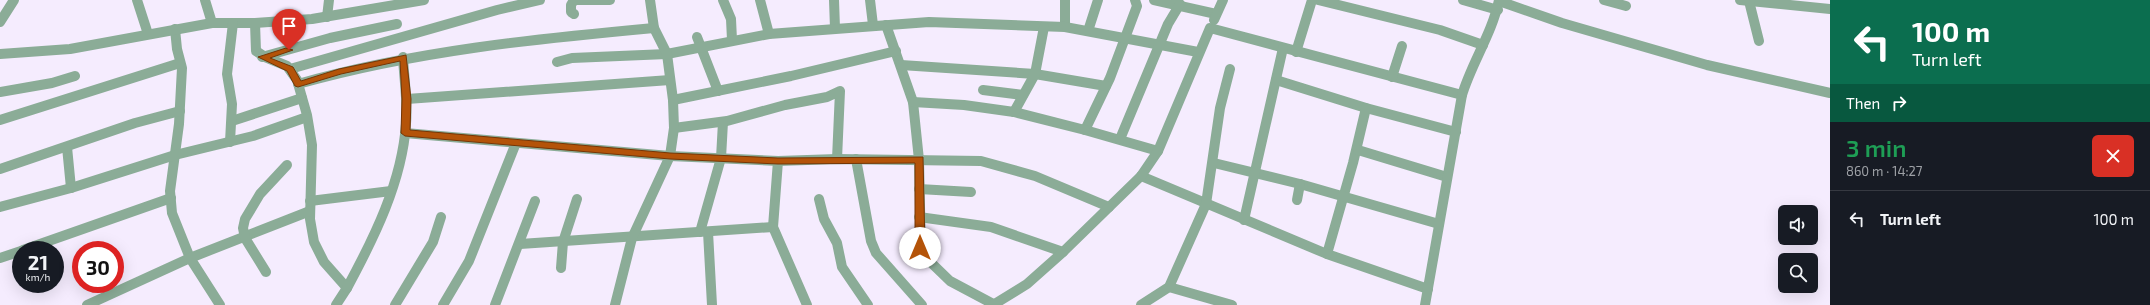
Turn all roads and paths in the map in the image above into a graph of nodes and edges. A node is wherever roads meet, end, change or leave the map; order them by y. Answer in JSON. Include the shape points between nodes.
{"nodes":[{"id":1,"x":16,"y":0,"type":"edge"},
{"id":2,"x":137,"y":0,"type":"edge"},
{"id":3,"x":205,"y":0,"type":"edge"},
{"id":4,"x":329,"y":0,"type":"edge"},
{"id":5,"x":424,"y":0,"type":"edge"},
{"id":6,"x":540,"y":0,"type":"edge"},
{"id":7,"x":575,"y":0,"type":"edge"},
{"id":8,"x":610,"y":0,"type":"edge"},
{"id":9,"x":650,"y":0,"type":"edge"},
{"id":10,"x":723,"y":0,"type":"edge"},
{"id":11,"x":760,"y":0,"type":"edge"},
{"id":12,"x":834,"y":0,"type":"edge"},
{"id":13,"x":870,"y":0,"type":"edge"},
{"id":14,"x":1065,"y":0,"type":"edge"},
{"id":15,"x":1098,"y":0,"type":"edge"},
{"id":16,"x":1135,"y":0,"type":"edge"},
{"id":17,"x":1154,"y":0,"type":"edge"},
{"id":18,"x":1223,"y":0,"type":"edge"},
{"id":19,"x":1312,"y":0,"type":"edge"},
{"id":20,"x":1318,"y":0,"type":"edge"},
{"id":21,"x":1463,"y":0,"type":"edge"},
{"id":22,"x":1604,"y":0,"type":"edge"},
{"id":23,"x":1745,"y":1,"type":"edge"},
{"id":24,"x":392,"y":3,"type":"edge"},
{"id":25,"x":1180,"y":4,"type":"junction"},
{"id":26,"x":1499,"y":4,"type":"edge"},
{"id":27,"x":1626,"y":6,"type":"dead end"},
{"id":28,"x":1830,"y":9,"type":"edge"},
{"id":29,"x":574,"y":14,"type":"dead end"},
{"id":30,"x":1216,"y":14,"type":"junction"},
{"id":31,"x":327,"y":17,"type":"junction"},
{"id":32,"x":0,"y":22,"type":"edge"},
{"id":33,"x":212,"y":23,"type":"junction"},
{"id":34,"x":233,"y":23,"type":"junction"},
{"id":35,"x":255,"y":23,"type":"junction"},
{"id":36,"x":397,"y":24,"type":"dead end"},
{"id":37,"x":873,"y":25,"type":"junction"},
{"id":38,"x":886,"y":25,"type":"junction"},
{"id":39,"x":1044,"y":26,"type":"junction"},
{"id":40,"x":1065,"y":27,"type":"junction"},
{"id":41,"x":654,"y":28,"type":"junction"},
{"id":42,"x":835,"y":28,"type":"junction"},
{"id":43,"x":1210,"y":28,"type":"junction"},
{"id":44,"x":175,"y":29,"type":"junction"},
{"id":45,"x":1088,"y":31,"type":"junction"},
{"id":46,"x":148,"y":34,"type":"junction"},
{"id":47,"x":769,"y":34,"type":"junction"},
{"id":48,"x":696,"y":37,"type":"dead end"},
{"id":49,"x":1124,"y":37,"type":"junction"},
{"id":50,"x":732,"y":40,"type":"junction"},
{"id":51,"x":1759,"y":42,"type":"dead end"},
{"id":52,"x":1160,"y":44,"type":"junction"},
{"id":53,"x":1483,"y":45,"type":"junction"},
{"id":54,"x":702,"y":46,"type":"junction"},
{"id":55,"x":1402,"y":46,"type":"dead end"},
{"id":56,"x":1283,"y":48,"type":"junction"},
{"id":57,"x":896,"y":51,"type":"junction"},
{"id":58,"x":1198,"y":52,"type":"junction"},
{"id":59,"x":1296,"y":52,"type":"junction"},
{"id":60,"x":0,"y":54,"type":"edge"},
{"id":61,"x":666,"y":54,"type":"junction"},
{"id":62,"x":262,"y":57,"type":"junction"},
{"id":63,"x":403,"y":57,"type":"junction"},
{"id":64,"x":557,"y":62,"type":"dead end"},
{"id":65,"x":180,"y":63,"type":"junction"},
{"id":66,"x":901,"y":65,"type":"junction"},
{"id":67,"x":290,"y":69,"type":"junction"},
{"id":68,"x":1230,"y":70,"type":"dead end"},
{"id":69,"x":1035,"y":74,"type":"junction"},
{"id":70,"x":75,"y":76,"type":"dead end"},
{"id":71,"x":1392,"y":77,"type":"junction"},
{"id":72,"x":670,"y":80,"type":"junction"},
{"id":73,"x":1276,"y":80,"type":"junction"},
{"id":74,"x":298,"y":84,"type":"junction"},
{"id":75,"x":1106,"y":86,"type":"junction"},
{"id":76,"x":983,"y":90,"type":"dead end"},
{"id":77,"x":718,"y":91,"type":"junction"},
{"id":78,"x":0,"y":92,"type":"edge"},
{"id":79,"x":1830,"y":93,"type":"edge"},
{"id":80,"x":1023,"y":95,"type":"junction"},
{"id":81,"x":1462,"y":95,"type":"junction"},
{"id":82,"x":302,"y":98,"type":"junction"},
{"id":83,"x":407,"y":99,"type":"junction"},
{"id":84,"x":673,"y":100,"type":"junction"},
{"id":85,"x":913,"y":102,"type":"junction"},
{"id":86,"x":1366,"y":108,"type":"junction"},
{"id":87,"x":180,"y":111,"type":"junction"},
{"id":88,"x":1014,"y":112,"type":"junction"},
{"id":89,"x":307,"y":117,"type":"junction"},
{"id":90,"x":0,"y":120,"type":"edge"},
{"id":91,"x":232,"y":121,"type":"junction"},
{"id":92,"x":723,"y":122,"type":"junction"},
{"id":93,"x":674,"y":128,"type":"junction"},
{"id":94,"x":1085,"y":130,"type":"junction"},
{"id":95,"x":1456,"y":132,"type":"junction"},
{"id":96,"x":405,"y":133,"type":"junction"},
{"id":97,"x":1120,"y":139,"type":"junction"},
{"id":98,"x":230,"y":142,"type":"junction"},
{"id":99,"x":516,"y":142,"type":"junction"},
{"id":100,"x":67,"y":147,"type":"junction"},
{"id":101,"x":1358,"y":150,"type":"junction"},
{"id":102,"x":1158,"y":151,"type":"junction"},
{"id":103,"x":175,"y":155,"type":"junction"},
{"id":104,"x":670,"y":156,"type":"junction"},
{"id":105,"x":721,"y":158,"type":"junction"},
{"id":106,"x":837,"y":159,"type":"junction"},
{"id":107,"x":856,"y":160,"type":"junction"},
{"id":108,"x":919,"y":160,"type":"junction"},
{"id":109,"x":778,"y":161,"type":"junction"},
{"id":110,"x":1214,"y":163,"type":"junction"},
{"id":111,"x":287,"y":165,"type":"dead end"},
{"id":112,"x":0,"y":169,"type":"edge"},
{"id":113,"x":1256,"y":172,"type":"junction"},
{"id":114,"x":1141,"y":176,"type":"junction"},
{"id":115,"x":1447,"y":177,"type":"junction"},
{"id":116,"x":1300,"y":184,"type":"junction"},
{"id":117,"x":71,"y":188,"type":"junction"},
{"id":118,"x":919,"y":189,"type":"junction"},
{"id":119,"x":391,"y":191,"type":"junction"},
{"id":120,"x":971,"y":192,"type":"dead end"},
{"id":121,"x":1342,"y":196,"type":"junction"},
{"id":122,"x":171,"y":198,"type":"junction"},
{"id":123,"x":577,"y":198,"type":"dead end"},
{"id":124,"x":819,"y":200,"type":"dead end"},
{"id":125,"x":1297,"y":200,"type":"dead end"},
{"id":126,"x":535,"y":201,"type":"dead end"},
{"id":127,"x":1206,"y":204,"type":"junction"},
{"id":128,"x":310,"y":206,"type":"junction"},
{"id":129,"x":0,"y":207,"type":"edge"},
{"id":130,"x":1109,"y":207,"type":"junction"},
{"id":131,"x":441,"y":217,"type":"dead end"},
{"id":132,"x":920,"y":217,"type":"junction"},
{"id":133,"x":1244,"y":220,"type":"junction"},
{"id":134,"x":1439,"y":224,"type":"junction"},
{"id":135,"x":773,"y":226,"type":"junction"},
{"id":136,"x":704,"y":232,"type":"junction"},
{"id":137,"x":246,"y":238,"type":"junction"},
{"id":138,"x":632,"y":238,"type":"junction"},
{"id":139,"x":48,"y":241,"type":"edge"},
{"id":140,"x":563,"y":242,"type":"junction"},
{"id":141,"x":520,"y":244,"type":"junction"},
{"id":142,"x":1063,"y":252,"type":"junction"},
{"id":143,"x":12,"y":254,"type":"edge"},
{"id":144,"x":1326,"y":254,"type":"junction"},
{"id":145,"x":0,"y":258,"type":"edge"},
{"id":146,"x":190,"y":258,"type":"junction"},
{"id":147,"x":561,"y":268,"type":"dead end"},
{"id":148,"x":266,"y":272,"type":"dead end"},
{"id":149,"x":1168,"y":287,"type":"junction"},
{"id":150,"x":347,"y":288,"type":"junction"},
{"id":151,"x":1428,"y":289,"type":"junction"},
{"id":152,"x":87,"y":305,"type":"edge"},
{"id":153,"x":220,"y":305,"type":"edge"},
{"id":154,"x":336,"y":305,"type":"edge"},
{"id":155,"x":395,"y":305,"type":"edge"},
{"id":156,"x":443,"y":305,"type":"edge"},
{"id":157,"x":495,"y":305,"type":"edge"},
{"id":158,"x":615,"y":305,"type":"edge"},
{"id":159,"x":712,"y":305,"type":"edge"},
{"id":160,"x":807,"y":305,"type":"edge"},
{"id":161,"x":868,"y":305,"type":"edge"},
{"id":162,"x":922,"y":305,"type":"edge"},
{"id":163,"x":994,"y":305,"type":"edge"},
{"id":164,"x":1141,"y":305,"type":"edge"},
{"id":165,"x":1232,"y":305,"type":"edge"},
{"id":166,"x":1425,"y":305,"type":"edge"}],
"edges":[{"from":1,"to":32,"type":"street"},
{"from":2,"to":46,"type":"street"},
{"from":3,"to":33,"type":"street"},
{"from":4,"to":31,"type":"street"},
{"from":5,"to":24,"type":"street"},
{"from":6,"to":67,"type":"street"},
{"from":7,"to":8,"type":"street"},
{"from":7,"to":29,"type":"street","via":[[571,5],[571,12]]},
{"from":9,"to":41,"type":"street"},
{"from":10,"to":50,"type":"street","via":[[731,18]]},
{"from":11,"to":47,"type":"street"},
{"from":12,"to":42,"type":"street"},
{"from":13,"to":37,"type":"street"},
{"from":14,"to":40,"type":"street"},
{"from":15,"to":45,"type":"street"},
{"from":16,"to":49,"type":"street","via":[[1137,6]]},
{"from":17,"to":25,"type":"street"},
{"from":18,"to":30,"type":"street"},
{"from":19,"to":59,"type":"street"},
{"from":20,"to":53,"type":"street","via":[[1440,30]]},
{"from":21,"to":26,"type":"street"},
{"from":22,"to":27,"type":"street"},
{"from":23,"to":28,"type":"street"},
{"from":23,"to":51,"type":"street"},
{"from":24,"to":31,"type":"street"},
{"from":25,"to":30,"type":"street"},
{"from":25,"to":52,"type":"street"},
{"from":26,"to":53,"type":"street","via":[[1492,28]]},
{"from":26,"to":79,"type":"street","via":[[1707,65]]},
{"from":30,"to":43,"type":"street"},
{"from":31,"to":35,"type":"street"},
{"from":33,"to":34,"type":"street"},
{"from":33,"to":44,"type":"street"},
{"from":34,"to":35,"type":"street"},
{"from":34,"to":91,"type":"street","via":[[227,74]]},
{"from":35,"to":62,"type":"street","via":[[256,51]]},
{"from":36,"to":62,"type":"street","via":[[330,38]]},
{"from":37,"to":38,"type":"street"},
{"from":37,"to":42,"type":"street"},
{"from":38,"to":39,"type":"street","via":[[929,22]]},
{"from":38,"to":57,"type":"street"},
{"from":39,"to":40,"type":"street"},
{"from":39,"to":69,"type":"street"},
{"from":40,"to":45,"type":"street"},
{"from":41,"to":61,"type":"street"},
{"from":41,"to":63,"type":"street","via":[[483,44]]},
{"from":42,"to":47,"type":"street"},
{"from":43,"to":56,"type":"street"},
{"from":43,"to":58,"type":"street"},
{"from":44,"to":46,"type":"street"},
{"from":44,"to":65,"type":"street"},
{"from":45,"to":49,"type":"street"},
{"from":46,"to":60,"type":"street","via":[[70,49]]},
{"from":47,"to":50,"type":"street"},
{"from":48,"to":54,"type":"street"},
{"from":49,"to":52,"type":"street"},
{"from":49,"to":75,"type":"street"},
{"from":50,"to":54,"type":"street"},
{"from":52,"to":58,"type":"street"},
{"from":52,"to":97,"type":"street"},
{"from":53,"to":81,"type":"street","via":[[1465,81]]},
{"from":54,"to":61,"type":"street"},
{"from":54,"to":77,"type":"street"},
{"from":55,"to":71,"type":"street"},
{"from":56,"to":59,"type":"street"},
{"from":56,"to":73,"type":"street"},
{"from":57,"to":66,"type":"street"},
{"from":57,"to":77,"type":"street"},
{"from":58,"to":102,"type":"street","via":[[1169,130]]},
{"from":59,"to":71,"type":"street"},
{"from":61,"to":64,"type":"street","via":[[572,58]]},
{"from":61,"to":72,"type":"street"},
{"from":62,"to":67,"type":"street"},
{"from":63,"to":74,"type":"street"},
{"from":63,"to":83,"type":"street"},
{"from":65,"to":87,"type":"street"},
{"from":65,"to":90,"type":"street"},
{"from":66,"to":69,"type":"street"},
{"from":66,"to":85,"type":"street"},
{"from":67,"to":74,"type":"street"},
{"from":68,"to":110,"type":"street","via":[[1220,108]]},
{"from":69,"to":75,"type":"street"},
{"from":69,"to":80,"type":"street"},
{"from":70,"to":78,"type":"street"},
{"from":71,"to":81,"type":"street"},
{"from":72,"to":83,"type":"street"},
{"from":72,"to":84,"type":"street"},
{"from":73,"to":86,"type":"street"},
{"from":73,"to":113,"type":"street"},
{"from":74,"to":82,"type":"street"},
{"from":75,"to":94,"type":"street"},
{"from":76,"to":80,"type":"street"},
{"from":77,"to":84,"type":"street"},
{"from":80,"to":88,"type":"street"},
{"from":81,"to":95,"type":"street"},
{"from":82,"to":89,"type":"street"},
{"from":82,"to":91,"type":"street"},
{"from":83,"to":96,"type":"street"},
{"from":84,"to":93,"type":"street"},
{"from":85,"to":88,"type":"street","via":[[964,105]]},
{"from":85,"to":108,"type":"street"},
{"from":86,"to":95,"type":"street"},
{"from":86,"to":101,"type":"street"},
{"from":87,"to":100,"type":"street","via":[[135,123]]},
{"from":87,"to":103,"type":"street"},
{"from":88,"to":94,"type":"street"},
{"from":89,"to":98,"type":"street"},
{"from":89,"to":128,"type":"street","via":[[312,158]]},
{"from":91,"to":98,"type":"street"},
{"from":92,"to":93,"type":"street"},
{"from":92,"to":105,"type":"street"},
{"from":92,"to":106,"type":"street","via":[[840,92]]},
{"from":93,"to":104,"type":"street"},
{"from":94,"to":97,"type":"street"},
{"from":95,"to":115,"type":"street"},
{"from":96,"to":99,"type":"street"},
{"from":96,"to":119,"type":"street"},
{"from":97,"to":102,"type":"street"},
{"from":98,"to":103,"type":"street"},
{"from":99,"to":104,"type":"street"},
{"from":99,"to":156,"type":"street","via":[[469,261]]},
{"from":100,"to":112,"type":"street"},
{"from":100,"to":117,"type":"street"},
{"from":101,"to":115,"type":"street"},
{"from":101,"to":121,"type":"street"},
{"from":102,"to":114,"type":"street"},
{"from":103,"to":117,"type":"street"},
{"from":103,"to":122,"type":"street"},
{"from":104,"to":105,"type":"street"},
{"from":104,"to":138,"type":"street"},
{"from":105,"to":109,"type":"street"},
{"from":105,"to":136,"type":"street"},
{"from":106,"to":107,"type":"street"},
{"from":106,"to":109,"type":"street"},
{"from":107,"to":108,"type":"street"},
{"from":107,"to":162,"type":"street","via":[[870,241],[876,253]]},
{"from":108,"to":118,"type":"street"},
{"from":108,"to":130,"type":"street","via":[[980,161],[1010,168],[1057,184]]},
{"from":109,"to":135,"type":"street"},
{"from":110,"to":113,"type":"street"},
{"from":110,"to":127,"type":"street"},
{"from":111,"to":137,"type":"street","via":[[247,213],[243,228]]},
{"from":113,"to":116,"type":"street"},
{"from":113,"to":133,"type":"street"},
{"from":114,"to":127,"type":"street"},
{"from":114,"to":130,"type":"street"},
{"from":115,"to":134,"type":"street"},
{"from":116,"to":121,"type":"street"},
{"from":116,"to":125,"type":"street"},
{"from":117,"to":129,"type":"street"},
{"from":118,"to":120,"type":"street"},
{"from":118,"to":132,"type":"street"},
{"from":119,"to":128,"type":"street"},
{"from":119,"to":150,"type":"street","via":[[363,258]]},
{"from":121,"to":134,"type":"street"},
{"from":121,"to":144,"type":"street"},
{"from":122,"to":139,"type":"street"},
{"from":122,"to":146,"type":"street","via":[[172,213]]},
{"from":123,"to":140,"type":"street"},
{"from":124,"to":161,"type":"street","via":[[824,219],[837,243],[842,267]]},
{"from":126,"to":141,"type":"street"},
{"from":127,"to":133,"type":"street"},
{"from":127,"to":149,"type":"street"},
{"from":128,"to":137,"type":"street"},
{"from":128,"to":150,"type":"street","via":[[311,230],[317,252]]},
{"from":130,"to":142,"type":"street"},
{"from":131,"to":155,"type":"street","via":[[432,242]]},
{"from":132,"to":142,"type":"street","via":[[990,226]]},
{"from":132,"to":163,"type":"street","via":[[920,248],[924,258],[950,281]]},
{"from":133,"to":144,"type":"street"},
{"from":134,"to":151,"type":"street"},
{"from":135,"to":136,"type":"street"},
{"from":135,"to":160,"type":"street"},
{"from":136,"to":138,"type":"street"},
{"from":136,"to":159,"type":"street"},
{"from":137,"to":146,"type":"street"},
{"from":137,"to":148,"type":"street"},
{"from":138,"to":140,"type":"street"},
{"from":138,"to":158,"type":"street"},
{"from":140,"to":141,"type":"street"},
{"from":140,"to":147,"type":"street"},
{"from":141,"to":157,"type":"street"},
{"from":142,"to":163,"type":"street","via":[[1026,284]]},
{"from":143,"to":145,"type":"street"},
{"from":144,"to":151,"type":"street"},
{"from":146,"to":152,"type":"street"},
{"from":146,"to":153,"type":"street"},
{"from":149,"to":164,"type":"street"},
{"from":149,"to":165,"type":"street"},
{"from":150,"to":154,"type":"street"},
{"from":151,"to":166,"type":"street"}]}
